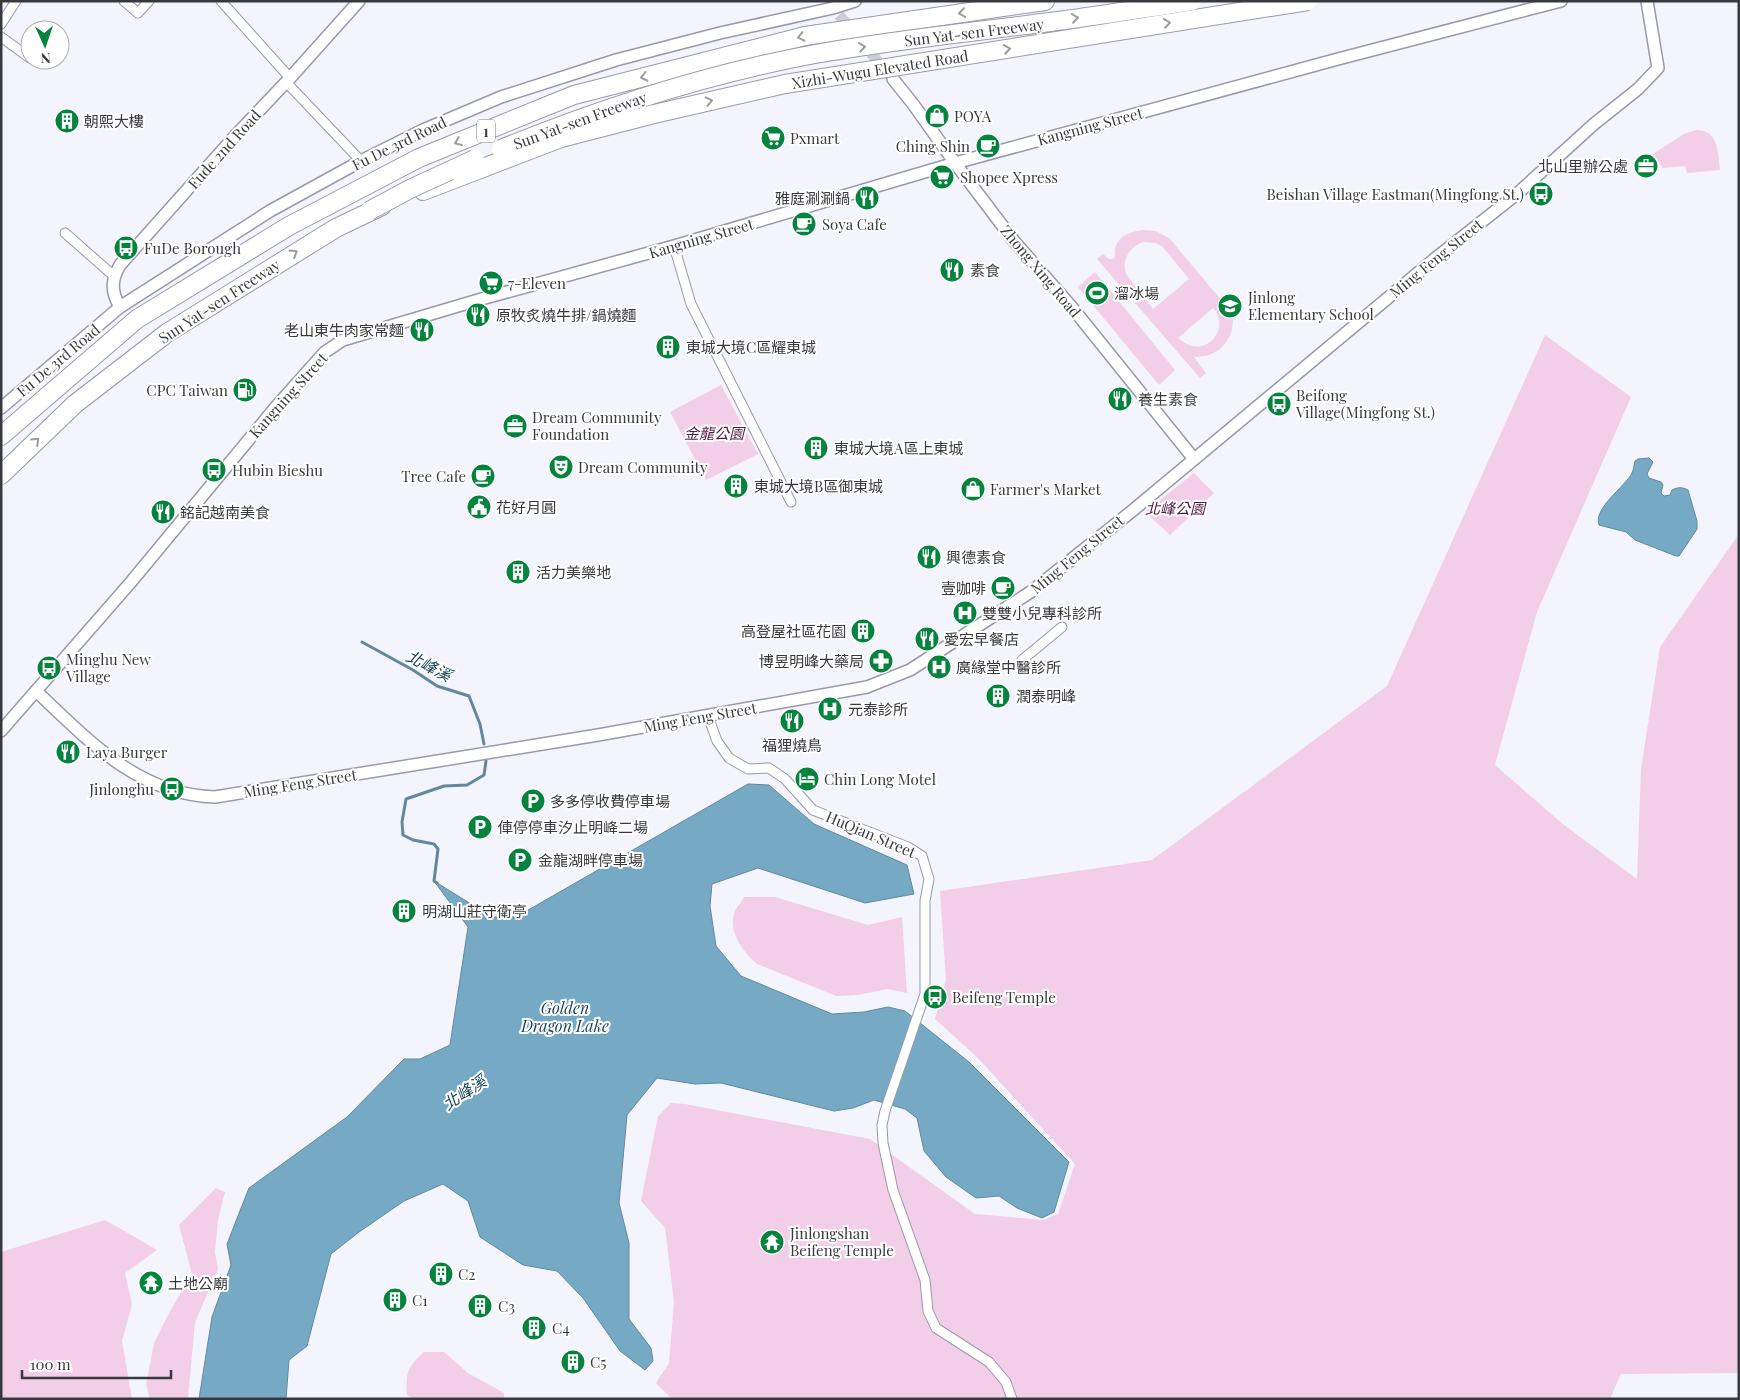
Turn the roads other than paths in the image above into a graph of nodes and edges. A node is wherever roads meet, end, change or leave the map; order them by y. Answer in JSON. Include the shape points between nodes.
{"nodes":[{"id":1,"x":16,"y":1,"type":"edge"},
{"id":2,"x":124,"y":1,"type":"edge"},
{"id":3,"x":149,"y":1,"type":"edge"},
{"id":4,"x":855,"y":1,"type":"edge"},
{"id":5,"x":1045,"y":1,"type":"edge"},
{"id":6,"x":1192,"y":1,"type":"edge"},
{"id":7,"x":1308,"y":1,"type":"edge"},
{"id":8,"x":1561,"y":1,"type":"edge"},
{"id":9,"x":1647,"y":1,"type":"edge"},
{"id":10,"x":224,"y":2,"type":"edge"},
{"id":11,"x":354,"y":4,"type":"edge"},
{"id":12,"x":833,"y":8,"type":"edge"},
{"id":13,"x":1,"y":24,"type":"edge"},
{"id":14,"x":1,"y":37,"type":"edge"},
{"id":15,"x":20,"y":51,"type":"edge"},
{"id":16,"x":893,"y":79,"type":"tunnel mouth"},
{"id":17,"x":288,"y":80,"type":"junction"},
{"id":18,"x":361,"y":161,"type":"junction"},
{"id":19,"x":954,"y":163,"type":"junction"},
{"id":20,"x":370,"y":211,"type":"junction"},
{"id":21,"x":65,"y":234,"type":"dead end"},
{"id":22,"x":674,"y":246,"type":"junction"},
{"id":23,"x":114,"y":276,"type":"junction"},
{"id":24,"x":120,"y":307,"type":"junction"},
{"id":25,"x":1,"y":408,"type":"edge"},
{"id":26,"x":1,"y":436,"type":"edge"},
{"id":27,"x":1194,"y":459,"type":"junction"},
{"id":28,"x":1,"y":475,"type":"edge"},
{"id":29,"x":791,"y":502,"type":"dead end"},
{"id":30,"x":1062,"y":627,"type":"dead end"},
{"id":31,"x":1022,"y":660,"type":"dead end"},
{"id":32,"x":36,"y":691,"type":"junction"},
{"id":33,"x":708,"y":716,"type":"junction"},
{"id":34,"x":1,"y":731,"type":"edge"},
{"id":35,"x":1012,"y":1399,"type":"edge"}],
"edges":[{"from":1,"to":13,"type":"street"},
{"from":2,"to":3,"type":"street","via":[[138,13]]},
{"from":4,"to":12,"type":"street","name":"Fu De 3rd Road"},
{"from":5,"to":26,"type":"highway","name":"Sun Yat-sen Freeway","number":"1","one_way":true,"via":[[806,36],[574,95],[419,158],[288,226],[137,319]]},
{"from":20,"to":6,"type":"highway","name":"Sun Yat-sen Freeway","number":"1","one_way":true,"bridge":true,"via":[[452,169],[524,139],[657,92],[716,76],[813,55],[913,39]]},
{"from":20,"to":7,"type":"highway","name":"Xizhi-Wugu Elevated Road","number":"1","one_way":true,"bridge":true,"via":[[561,138],[785,84]]},
{"from":8,"to":19,"type":"street","name":"Kangning Street"},
{"from":9,"to":27,"type":"street","name":"Ming Feng Street","via":[[1658,68],[1638,89]]},
{"from":10,"to":17,"type":"street"},
{"from":11,"to":17,"type":"street","name":"Fude 2nd Road"},
{"from":12,"to":18,"type":"street","name":"Fu De 3rd Road","via":[[640,53],[538,84],[423,130]]},
{"from":14,"to":15,"type":"street"},
{"from":16,"to":19,"type":"street","name":"Zhong Xing Road"},
{"from":17,"to":18,"type":"street"},
{"from":17,"to":23,"type":"street","name":"Fude 2nd Road"},
{"from":18,"to":24,"type":"street","name":"Fu De 3rd Road","via":[[270,211]]},
{"from":19,"to":22,"type":"street","name":"Kangning Street"},
{"from":19,"to":27,"type":"street","name":"Zhong Xing Road","via":[[1014,241]]},
{"from":28,"to":20,"type":"highway","name":"Sun Yat-sen Freeway","number":"1","one_way":true,"via":[[75,404],[166,333],[308,245]]},
{"from":21,"to":23,"type":"street"},
{"from":22,"to":29,"type":"street","via":[[691,304]]},
{"from":22,"to":32,"type":"street","name":"Kangning Street","via":[[484,298],[334,345],[275,408]]},
{"from":23,"to":24,"type":"street","via":[[114,297]]},
{"from":24,"to":25,"type":"street","name":"Fu De 3rd Road"},
{"from":27,"to":33,"type":"street","name":"Ming Feng Street","via":[[1032,591],[910,670],[868,687]]},
{"from":30,"to":31,"type":"street"},
{"from":32,"to":33,"type":"street","name":"Ming Feng Street","via":[[98,749],[136,776],[196,797],[215,797]]},
{"from":32,"to":34,"type":"street","name":"Kangning Street"},
{"from":33,"to":35,"type":"street","name":"HuQian Street","via":[[729,758],[748,769],[769,768],[785,779],[813,810],[908,847],[922,856],[929,879],[925,901],[925,994],[885,1111],[883,1143],[893,1190],[925,1280],[928,1311],[936,1328],[989,1362],[1006,1382]]}]}
